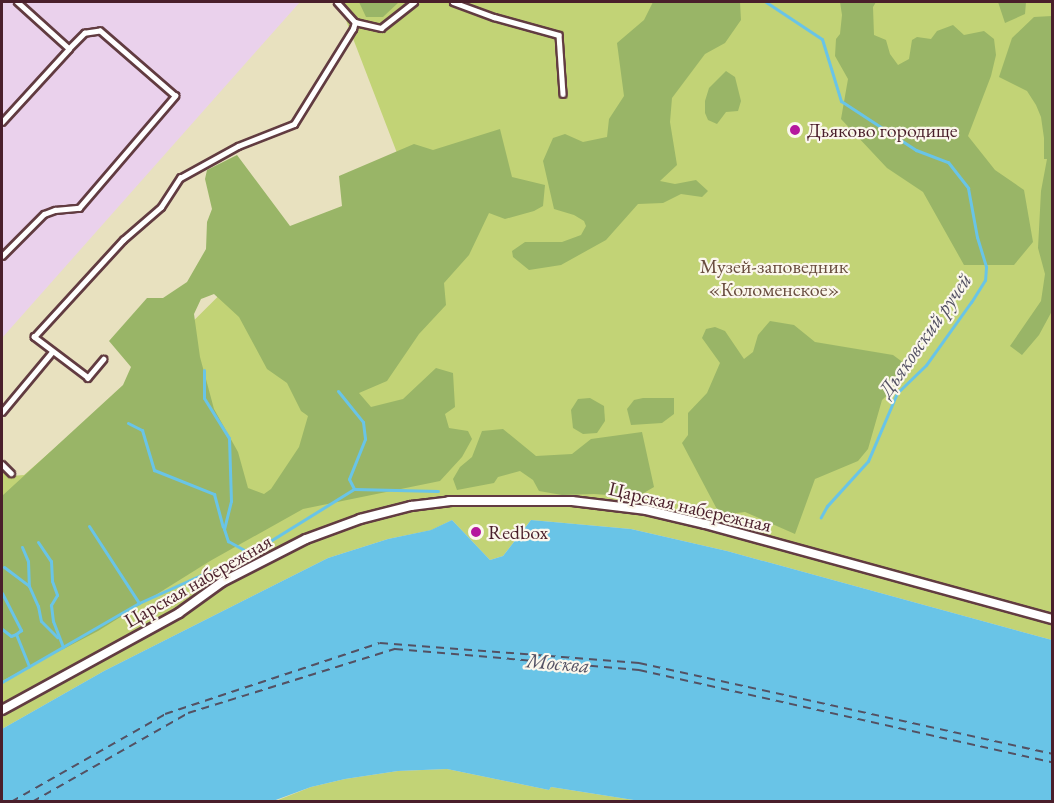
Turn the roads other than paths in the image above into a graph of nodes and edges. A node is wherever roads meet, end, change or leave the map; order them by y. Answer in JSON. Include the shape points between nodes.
{"nodes":[{"id":1,"x":17,"y":2,"type":"edge"},
{"id":2,"x":337,"y":2,"type":"edge"},
{"id":3,"x":414,"y":2,"type":"edge"},
{"id":4,"x":453,"y":2,"type":"edge"},
{"id":5,"x":355,"y":22,"type":"junction"},
{"id":6,"x":69,"y":49,"type":"junction"},
{"id":7,"x":563,"y":94,"type":"dead end"},
{"id":8,"x":2,"y":122,"type":"edge"},
{"id":9,"x":2,"y":256,"type":"edge"},
{"id":10,"x":52,"y":352,"type":"junction"},
{"id":11,"x":104,"y":359,"type":"dead end"},
{"id":12,"x":2,"y":412,"type":"edge"},
{"id":13,"x":2,"y":464,"type":"edge"},
{"id":14,"x":11,"y":473,"type":"dead end"},
{"id":15,"x":1053,"y":619,"type":"edge"},
{"id":16,"x":2,"y":710,"type":"edge"}],
"edges":[{"from":1,"to":6,"type":"lane"},
{"from":2,"to":5,"type":"lane"},
{"from":3,"to":5,"type":"lane","via":[[381,28]]},
{"from":4,"to":7,"type":"lane","via":[[559,35]]},
{"from":5,"to":10,"type":"lane","via":[[294,124],[238,146],[180,178],[161,207],[123,240],[34,337]]},
{"from":6,"to":8,"type":"lane"},
{"from":6,"to":9,"type":"lane","via":[[85,33],[100,31],[175,96],[79,208],[44,214]]},
{"from":10,"to":11,"type":"lane","via":[[88,378]]},
{"from":10,"to":12,"type":"lane"},
{"from":13,"to":14,"type":"lane"},
{"from":15,"to":16,"type":"street","name":"Царская набережная","via":[[646,510],[572,501],[449,501],[386,512],[306,539],[222,582],[179,613]]}]}
